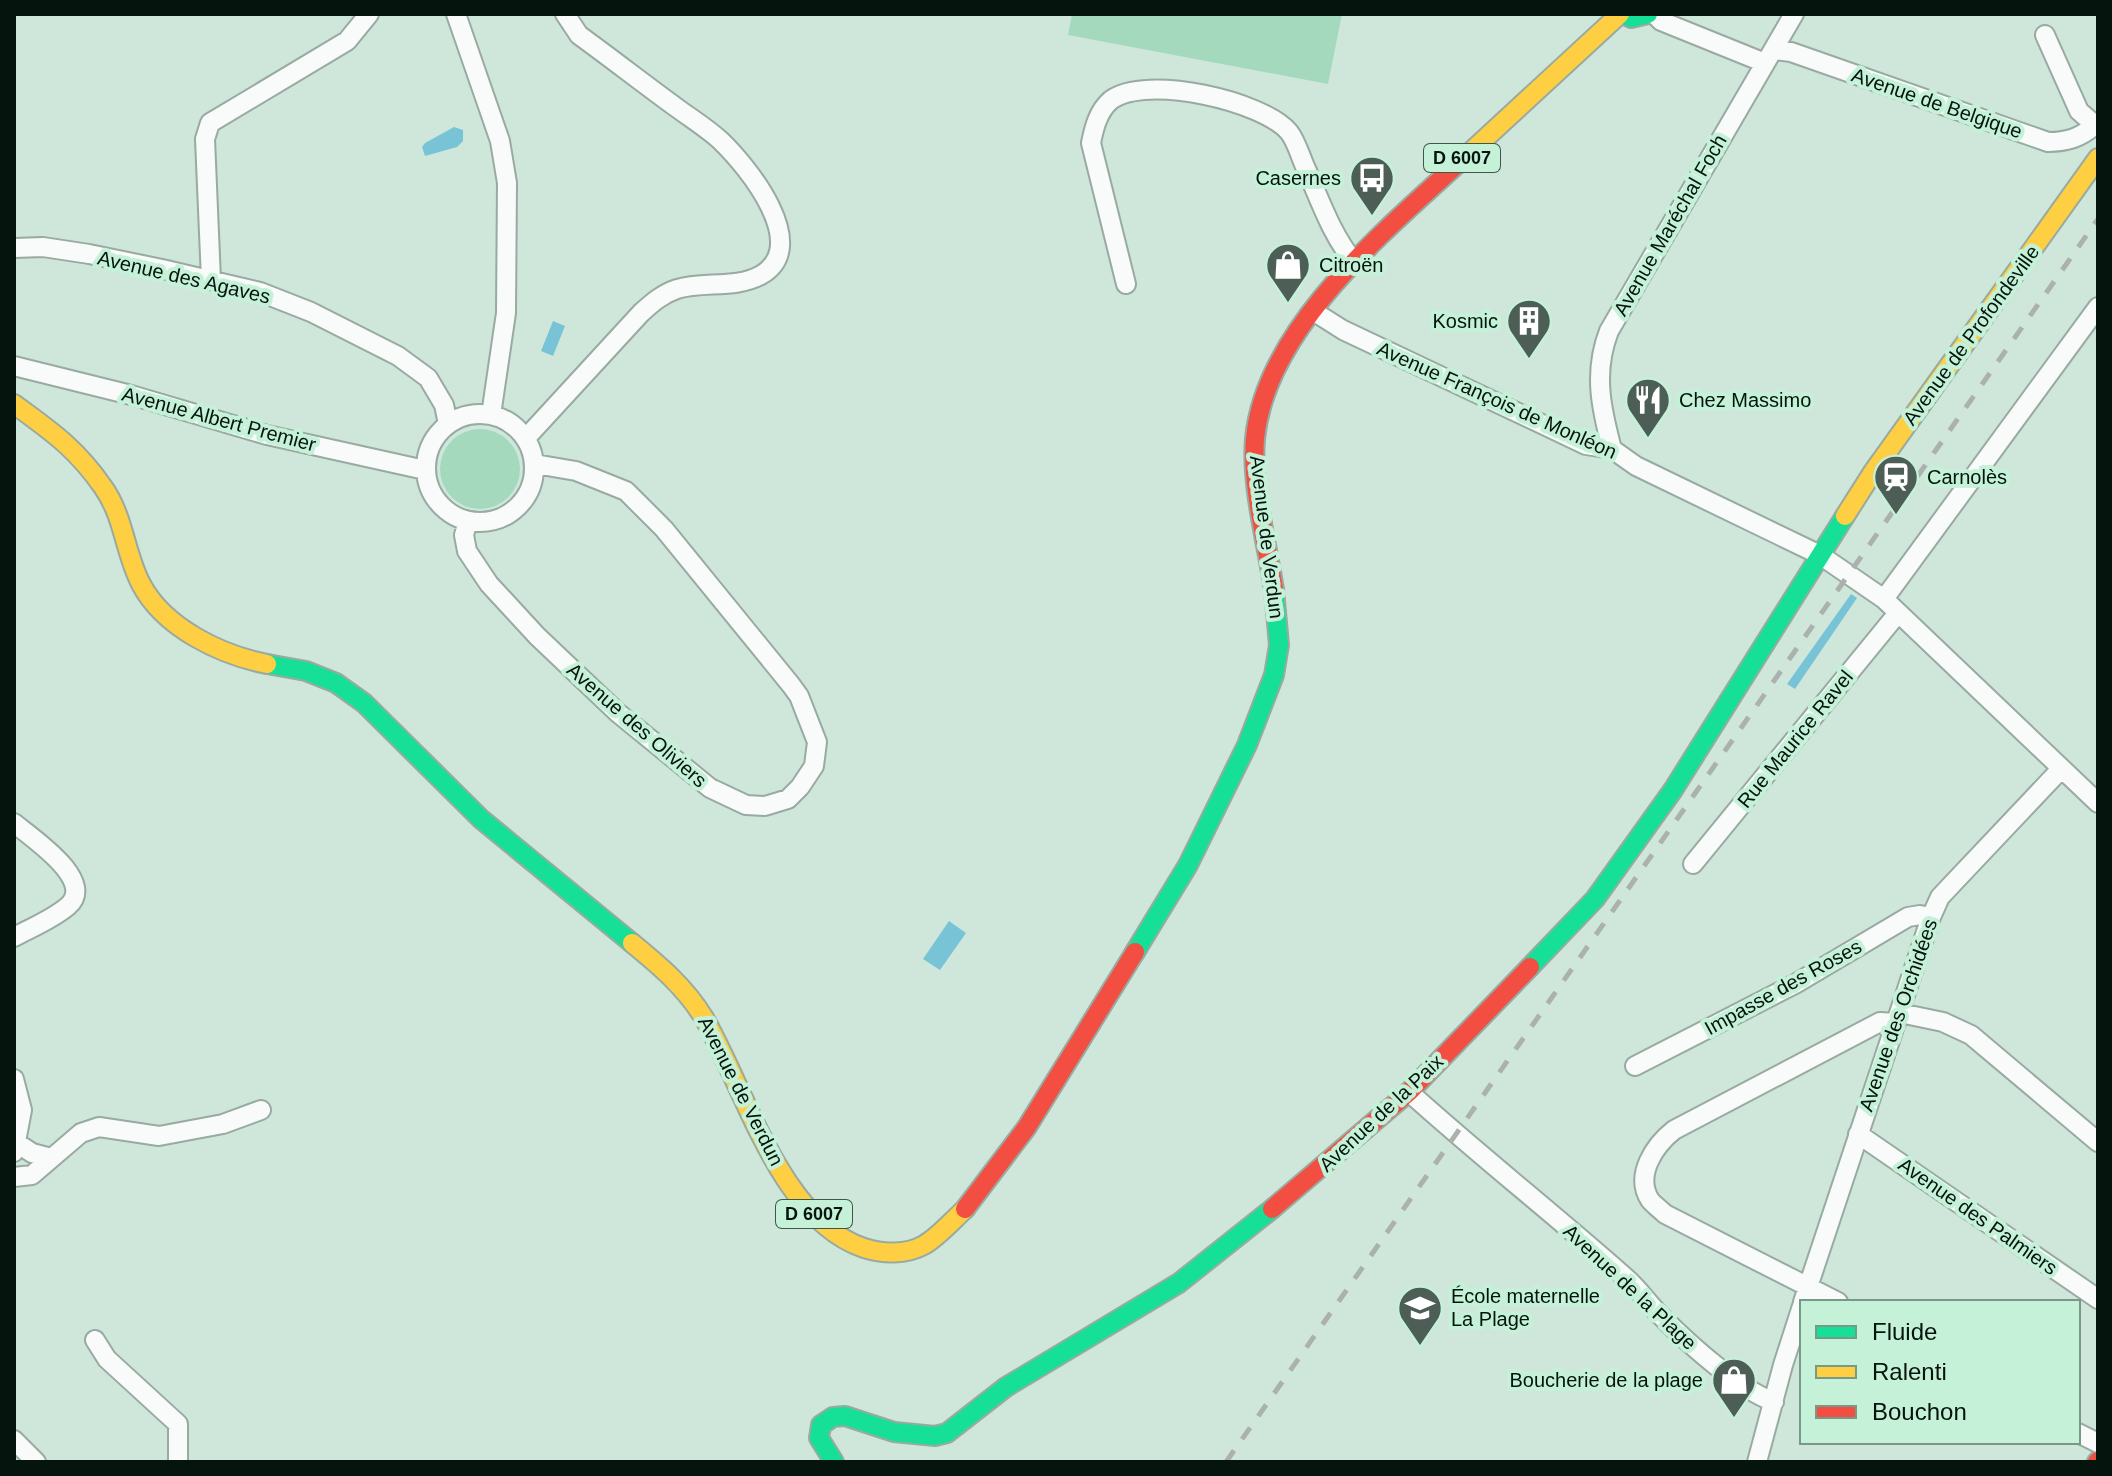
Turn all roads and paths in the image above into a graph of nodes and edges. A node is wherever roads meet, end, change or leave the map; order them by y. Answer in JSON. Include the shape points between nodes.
{"nodes":[{"id":1,"x":369,"y":14,"type":"edge"},
{"id":2,"x":456,"y":14,"type":"edge"},
{"id":3,"x":565,"y":14,"type":"edge"},
{"id":4,"x":1622,"y":14,"type":"edge"},
{"id":5,"x":1648,"y":14,"type":"edge"},
{"id":6,"x":1654,"y":14,"type":"edge"},
{"id":7,"x":1794,"y":14,"type":"edge"},
{"id":8,"x":2045,"y":35,"type":"dead end"},
{"id":9,"x":1769,"y":56,"type":"junction"},
{"id":10,"x":2096,"y":126,"type":"edge"},
{"id":11,"x":2098,"y":158,"type":"edge"},
{"id":12,"x":14,"y":248,"type":"edge"},
{"id":13,"x":1354,"y":262,"type":"junction"},
{"id":14,"x":211,"y":280,"type":"junction"},
{"id":15,"x":1126,"y":284,"type":"dead end"},
{"id":16,"x":2098,"y":307,"type":"edge"},
{"id":17,"x":1313,"y":311,"type":"junction"},
{"id":18,"x":14,"y":366,"type":"edge"},
{"id":19,"x":14,"y":404,"type":"edge"},
{"id":20,"x":491,"y":415,"type":"junction"},
{"id":21,"x":448,"y":424,"type":"junction"},
{"id":22,"x":526,"y":438,"type":"junction"},
{"id":23,"x":1612,"y":449,"type":"junction"},
{"id":24,"x":535,"y":464,"type":"junction"},
{"id":25,"x":425,"y":470,"type":"junction"},
{"id":26,"x":468,"y":521,"type":"junction"},
{"id":27,"x":1820,"y":555,"type":"junction"},
{"id":28,"x":1884,"y":599,"type":"junction"},
{"id":29,"x":1898,"y":613,"type":"junction"},
{"id":30,"x":2061,"y":769,"type":"junction"},
{"id":31,"x":2098,"y":803,"type":"edge"},
{"id":32,"x":14,"y":823,"type":"edge"},
{"id":33,"x":1693,"y":864,"type":"dead end"},
{"id":34,"x":1931,"y":917,"type":"junction"},
{"id":35,"x":14,"y":937,"type":"edge"},
{"id":36,"x":1898,"y":1018,"type":"junction"},
{"id":37,"x":1635,"y":1066,"type":"dead end"},
{"id":38,"x":14,"y":1079,"type":"edge"},
{"id":39,"x":1409,"y":1092,"type":"junction"},
{"id":40,"x":261,"y":1110,"type":"dead end"},
{"id":41,"x":1858,"y":1134,"type":"junction"},
{"id":42,"x":2098,"y":1142,"type":"edge"},
{"id":43,"x":15,"y":1147,"type":"edge"},
{"id":44,"x":51,"y":1158,"type":"junction"},
{"id":45,"x":14,"y":1177,"type":"edge"},
{"id":46,"x":1805,"y":1298,"type":"edge"},
{"id":47,"x":2098,"y":1299,"type":"edge"},
{"id":48,"x":1800,"y":1313,"type":"edge"},
{"id":49,"x":95,"y":1340,"type":"dead end"},
{"id":50,"x":1774,"y":1402,"type":"junction"},
{"id":51,"x":2080,"y":1434,"type":"edge"},
{"id":52,"x":14,"y":1440,"type":"edge"},
{"id":53,"x":2098,"y":1443,"type":"edge"},
{"id":54,"x":36,"y":1462,"type":"edge"},
{"id":55,"x":178,"y":1462,"type":"edge"},
{"id":56,"x":834,"y":1462,"type":"edge"},
{"id":57,"x":1757,"y":1462,"type":"edge"}],
"edges":[{"from":1,"to":14,"type":"street","via":[[347,41],[210,123],[205,139]]},
{"from":2,"to":20,"type":"street","via":[[500,141],[507,183],[506,313]]},
{"from":3,"to":22,"type":"street","via":[[579,35],[721,140],[757,183],[779,227],[780,247],[774,264],[761,275],[677,289],[659,297]]},
{"from":4,"to":5,"type":"main road"},
{"from":4,"to":13,"type":"main road","number":"D 6007"},
{"from":6,"to":9,"type":"street","name":"Avenue de Belgique","via":[[1661,21]]},
{"from":7,"to":9,"type":"street","name":"Avenue Maréchal Foch"},
{"from":8,"to":10,"type":"street","via":[[2079,111]]},
{"from":9,"to":10,"type":"street","name":"Avenue de Belgique","via":[[1791,52],[2048,142],[2068,141]]},
{"from":9,"to":23,"type":"street","name":"Avenue Maréchal Foch","via":[[1601,350],[1600,399]]},
{"from":11,"to":27,"type":"main road","name":"Avenue de Profondeville","via":[[1873,472]]},
{"from":12,"to":14,"type":"street","name":"Avenue des Agaves","via":[[89,254]]},
{"from":13,"to":15,"type":"street","via":[[1337,241],[1291,134],[1274,118],[1184,91],[1143,89],[1111,101],[1095,122],[1091,143]]},
{"from":13,"to":17,"type":"main road","number":"D 6007"},
{"from":14,"to":21,"type":"street","name":"Avenue des Agaves","via":[[311,312],[398,356],[428,378]]},
{"from":16,"to":28,"type":"street"},
{"from":17,"to":19,"type":"main road","name":"Avenue de Verdun","number":"D 6007","via":[[1266,386],[1258,414],[1256,475],[1279,645],[1274,675],[1247,745],[1188,865],[1027,1127],[964,1210],[924,1245],[902,1252],[879,1253],[846,1242],[810,1210],[774,1162],[688,993],[481,819],[364,703],[306,671],[221,651],[191,635],[158,606],[141,584],[105,489],[67,442]]},
{"from":17,"to":23,"type":"street","name":"Avenue François de Monléon","via":[[1586,445]]},
{"from":18,"to":25,"type":"street","name":"Avenue Albert Premier","via":[[267,435]]},
{"from":20,"to":21,"type":"street","via":[[461,417]]},
{"from":20,"to":22,"type":"street","via":[[505,419]]},
{"from":21,"to":25,"type":"street","via":[[435,437]]},
{"from":22,"to":24,"type":"street"},
{"from":23,"to":27,"type":"street","name":"Avenue François de Monléon","via":[[1636,466]]},
{"from":24,"to":26,"type":"street","via":[[534,481],[516,510],[485,523]]},
{"from":24,"to":26,"type":"street","name":"Avenue des Oliviers","via":[[576,471],[626,491],[664,529],[791,685],[817,742],[814,766],[788,799],[746,805],[710,788],[618,713],[489,584],[467,551]]},
{"from":25,"to":26,"type":"street","via":[[438,503]]},
{"from":27,"to":28,"type":"street","name":"Avenue François de Monléon"},
{"from":27,"to":39,"type":"main road","name":"Avenue de la Paix","via":[[1673,790],[1595,899]]},
{"from":28,"to":29,"type":"street","name":"Avenue François de Monléon"},
{"from":29,"to":30,"type":"street","name":"Avenue François de Monléon"},
{"from":29,"to":33,"type":"street","name":"Rue Maurice Ravel"},
{"from":30,"to":31,"type":"street","name":"Avenue François de Monléon"},
{"from":30,"to":34,"type":"street","name":"Avenue des Orchidées","via":[[1940,897]]},
{"from":32,"to":35,"type":"street","via":[[68,870],[75,884],[69,905]]},
{"from":34,"to":36,"type":"street","name":"Avenue des Orchidées"},
{"from":34,"to":37,"type":"street","name":"Impasse des Roses","via":[[1908,917],[1795,984]]},
{"from":36,"to":41,"type":"street","name":"Avenue des Orchidées"},
{"from":36,"to":42,"type":"street","via":[[1943,1022],[1971,1035]]},
{"from":36,"to":46,"type":"street","via":[[1880,1022],[1674,1130],[1649,1160],[1644,1181],[1649,1198],[1665,1214]]},
{"from":38,"to":43,"type":"street","via":[[22,1110]]},
{"from":39,"to":50,"type":"street","name":"Avenue de la Plage","via":[[1629,1280],[1707,1357]]},
{"from":39,"to":56,"type":"main road","name":"Avenue de la Paix","via":[[1179,1283],[1006,1387],[947,1433],[894,1432],[833,1417],[821,1425],[819,1438]]},
{"from":40,"to":44,"type":"street","via":[[223,1124],[159,1136],[99,1127],[81,1133]]},
{"from":41,"to":46,"type":"street","name":"Avenue des Orchidées"},
{"from":41,"to":47,"type":"street","name":"Avenue des Palmiers"},
{"from":43,"to":44,"type":"street"},
{"from":44,"to":45,"type":"street","via":[[32,1175]]},
{"from":48,"to":50,"type":"street","name":"Avenue des Orchidées"},
{"from":49,"to":55,"type":"street","via":[[107,1359],[178,1424]]},
{"from":50,"to":57,"type":"street"},
{"from":51,"to":53,"type":"street"},
{"from":52,"to":54,"type":"street"}]}
